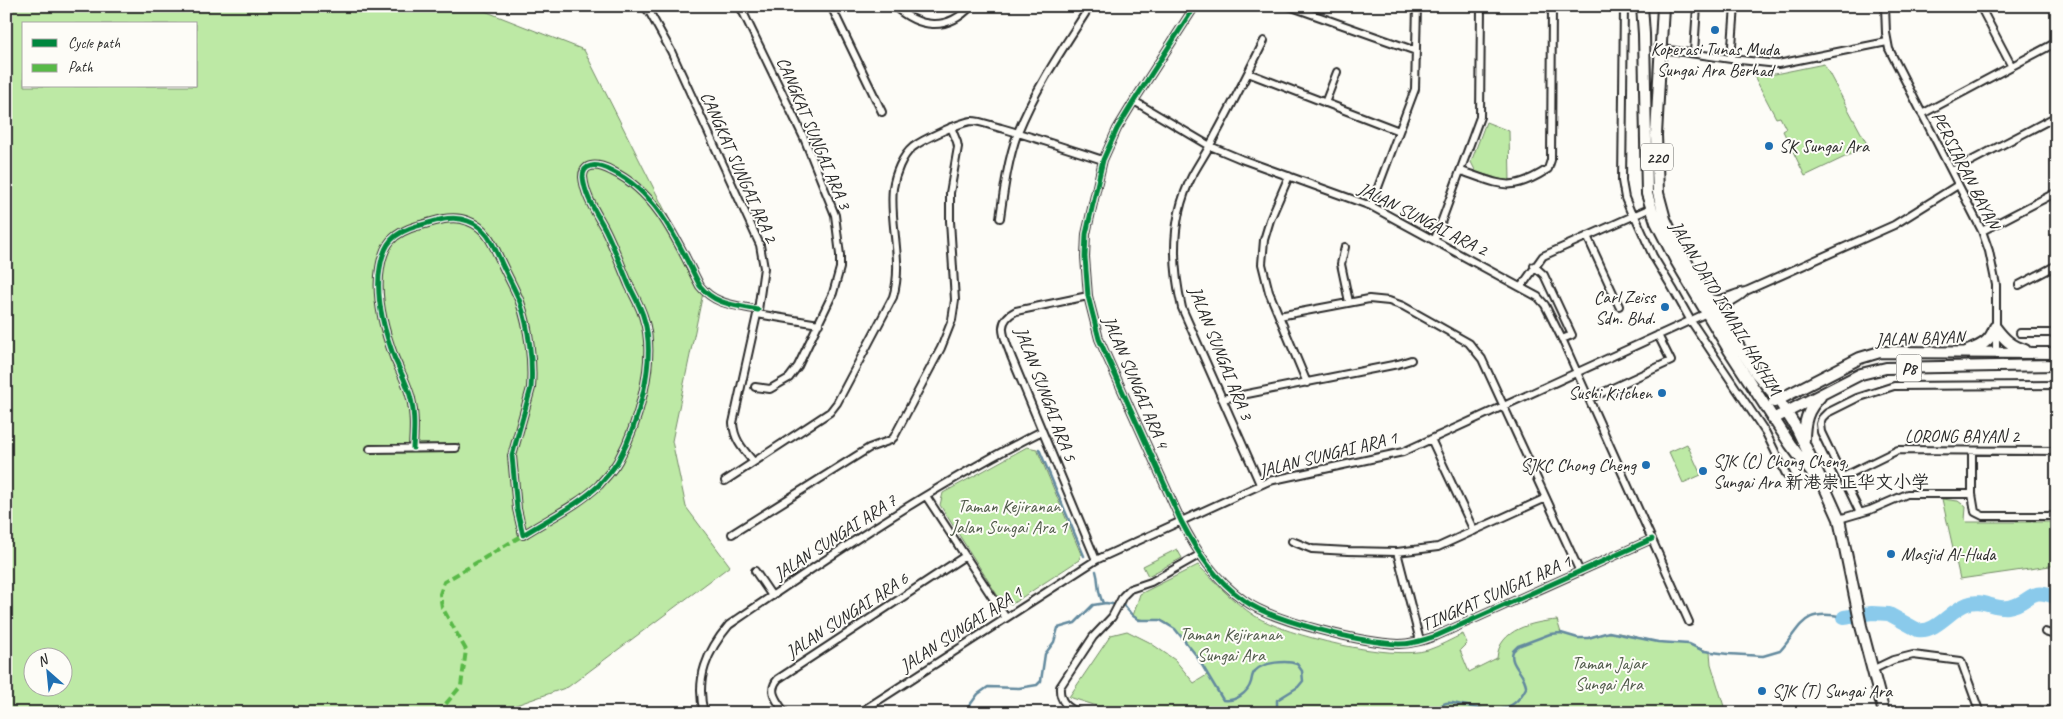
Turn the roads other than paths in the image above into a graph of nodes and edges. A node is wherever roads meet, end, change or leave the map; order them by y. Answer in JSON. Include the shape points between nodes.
{"nodes":[{"id":1,"x":644,"y":6,"type":"edge"},
{"id":2,"x":740,"y":6,"type":"edge"},
{"id":3,"x":831,"y":6,"type":"edge"},
{"id":4,"x":894,"y":6,"type":"edge"},
{"id":5,"x":971,"y":6,"type":"edge"},
{"id":6,"x":1090,"y":6,"type":"edge"},
{"id":7,"x":1195,"y":6,"type":"edge"},
{"id":8,"x":1289,"y":6,"type":"edge"},
{"id":9,"x":1417,"y":6,"type":"edge"},
{"id":10,"x":1481,"y":6,"type":"edge"},
{"id":11,"x":1552,"y":6,"type":"edge"},
{"id":12,"x":1624,"y":6,"type":"edge"},
{"id":13,"x":1642,"y":6,"type":"edge"},
{"id":14,"x":1664,"y":6,"type":"edge"},
{"id":15,"x":1697,"y":6,"type":"edge"},
{"id":16,"x":1735,"y":6,"type":"edge"},
{"id":17,"x":1885,"y":6,"type":"edge"},
{"id":18,"x":1980,"y":6,"type":"edge"},
{"id":19,"x":1264,"y":40,"type":"dead end"},
{"id":20,"x":1887,"y":42,"type":"junction"},
{"id":21,"x":2057,"y":42,"type":"edge"},
{"id":22,"x":1662,"y":49,"type":"junction"},
{"id":23,"x":1416,"y":51,"type":"junction"},
{"id":24,"x":1694,"y":52,"type":"junction"},
{"id":25,"x":1732,"y":59,"type":"junction"},
{"id":26,"x":2011,"y":65,"type":"junction"},
{"id":27,"x":1337,"y":72,"type":"dead end"},
{"id":28,"x":1248,"y":73,"type":"junction"},
{"id":29,"x":1134,"y":101,"type":"junction"},
{"id":30,"x":1325,"y":104,"type":"junction"},
{"id":31,"x":882,"y":112,"type":"dead end"},
{"id":32,"x":1922,"y":114,"type":"junction"},
{"id":33,"x":2057,"y":116,"type":"edge"},
{"id":34,"x":951,"y":127,"type":"junction"},
{"id":35,"x":1399,"y":131,"type":"junction"},
{"id":36,"x":1018,"y":133,"type":"junction"},
{"id":37,"x":1210,"y":146,"type":"junction"},
{"id":38,"x":1103,"y":160,"type":"junction"},
{"id":39,"x":1461,"y":171,"type":"junction"},
{"id":40,"x":1952,"y":171,"type":"junction"},
{"id":41,"x":1288,"y":176,"type":"junction"},
{"id":42,"x":1958,"y":184,"type":"junction"},
{"id":43,"x":2057,"y":192,"type":"edge"},
{"id":44,"x":1371,"y":206,"type":"junction"},
{"id":45,"x":1651,"y":208,"type":"junction"},
{"id":46,"x":1633,"y":215,"type":"junction"},
{"id":47,"x":1000,"y":218,"type":"dead end"},
{"id":48,"x":1982,"y":231,"type":"junction"},
{"id":49,"x":1587,"y":236,"type":"junction"},
{"id":50,"x":1435,"y":239,"type":"junction"},
{"id":51,"x":1345,"y":247,"type":"dead end"},
{"id":52,"x":2057,"y":265,"type":"edge"},
{"id":53,"x":1534,"y":266,"type":"junction"},
{"id":54,"x":2019,"y":284,"type":"dead end"},
{"id":55,"x":1521,"y":287,"type":"junction"},
{"id":56,"x":1746,"y":291,"type":"junction"},
{"id":57,"x":1088,"y":296,"type":"junction"},
{"id":58,"x":1707,"y":297,"type":"junction"},
{"id":59,"x":1349,"y":302,"type":"junction"},
{"id":60,"x":1619,"y":306,"type":"dead end"},
{"id":61,"x":758,"y":312,"type":"junction"},
{"id":62,"x":1714,"y":314,"type":"junction"},
{"id":63,"x":1279,"y":316,"type":"junction"},
{"id":64,"x":1691,"y":321,"type":"junction"},
{"id":65,"x":819,"y":324,"type":"junction"},
{"id":66,"x":1995,"y":327,"type":"junction"},
{"id":67,"x":2020,"y":333,"type":"dead end"},
{"id":68,"x":2057,"y":333,"type":"edge"},
{"id":69,"x":1658,"y":335,"type":"junction"},
{"id":70,"x":1562,"y":339,"type":"junction"},
{"id":71,"x":1965,"y":352,"type":"junction"},
{"id":72,"x":1996,"y":353,"type":"junction"},
{"id":73,"x":2034,"y":353,"type":"junction"},
{"id":74,"x":2057,"y":353,"type":"edge"},
{"id":75,"x":1411,"y":360,"type":"dead end"},
{"id":76,"x":2034,"y":365,"type":"junction"},
{"id":77,"x":2057,"y":365,"type":"edge"},
{"id":78,"x":1964,"y":367,"type":"junction"},
{"id":79,"x":1577,"y":372,"type":"junction"},
{"id":80,"x":1307,"y":383,"type":"junction"},
{"id":81,"x":2057,"y":385,"type":"edge"},
{"id":82,"x":755,"y":387,"type":"dead end"},
{"id":83,"x":1826,"y":391,"type":"junction"},
{"id":84,"x":1222,"y":399,"type":"junction"},
{"id":85,"x":1589,"y":399,"type":"junction"},
{"id":86,"x":1778,"y":399,"type":"junction"},
{"id":87,"x":1504,"y":406,"type":"junction"},
{"id":88,"x":1765,"y":406,"type":"junction"},
{"id":89,"x":1787,"y":412,"type":"junction"},
{"id":90,"x":1773,"y":418,"type":"junction"},
{"id":91,"x":1042,"y":431,"type":"junction"},
{"id":92,"x":1431,"y":439,"type":"junction"},
{"id":93,"x":1804,"y":441,"type":"junction"},
{"id":94,"x":413,"y":448,"type":"junction"},
{"id":95,"x":456,"y":448,"type":"dead end"},
{"id":96,"x":370,"y":449,"type":"dead end"},
{"id":97,"x":1972,"y":451,"type":"junction"},
{"id":98,"x":2057,"y":451,"type":"edge"},
{"id":99,"x":753,"y":461,"type":"junction"},
{"id":100,"x":1787,"y":476,"type":"dead end"},
{"id":101,"x":1843,"y":477,"type":"junction"},
{"id":102,"x":725,"y":481,"type":"dead end"},
{"id":103,"x":1260,"y":484,"type":"junction"},
{"id":104,"x":1826,"y":490,"type":"junction"},
{"id":105,"x":1972,"y":494,"type":"junction"},
{"id":106,"x":926,"y":496,"type":"junction"},
{"id":107,"x":1546,"y":498,"type":"junction"},
{"id":108,"x":1860,"y":513,"type":"junction"},
{"id":109,"x":2057,"y":516,"type":"edge"},
{"id":110,"x":1839,"y":519,"type":"junction"},
{"id":111,"x":1181,"y":520,"type":"junction"},
{"id":112,"x":1474,"y":531,"type":"junction"},
{"id":113,"x":732,"y":534,"type":"dead end"},
{"id":114,"x":1652,"y":539,"type":"junction"},
{"id":115,"x":1292,"y":541,"type":"dead end"},
{"id":116,"x":1397,"y":552,"type":"junction"},
{"id":117,"x":1199,"y":555,"type":"junction"},
{"id":118,"x":965,"y":556,"type":"junction"},
{"id":119,"x":1096,"y":560,"type":"junction"},
{"id":120,"x":755,"y":571,"type":"dead end"},
{"id":121,"x":1580,"y":572,"type":"junction"},
{"id":122,"x":772,"y":596,"type":"junction"},
{"id":123,"x":1006,"y":618,"type":"junction"},
{"id":124,"x":1689,"y":622,"type":"dead end"},
{"id":125,"x":2045,"y":632,"type":"dead end"},
{"id":126,"x":2057,"y":636,"type":"edge"},
{"id":127,"x":1420,"y":641,"type":"junction"},
{"id":128,"x":1872,"y":670,"type":"junction"},
{"id":129,"x":2057,"y":709,"type":"edge"},
{"id":130,"x":1077,"y":712,"type":"edge"},
{"id":131,"x":704,"y":713,"type":"edge"},
{"id":132,"x":785,"y":713,"type":"edge"},
{"id":133,"x":859,"y":713,"type":"edge"},
{"id":134,"x":1884,"y":713,"type":"edge"},
{"id":135,"x":1980,"y":713,"type":"edge"},
{"id":136,"x":2038,"y":713,"type":"edge"}],
"edges":[{"from":1,"to":61,"type":"street","name":"CANGKAT SUNGAI ARA 2","via":[[672,51],[760,245],[764,268]]},
{"from":2,"to":65,"type":"street","name":"CANGKAT SUNGAI ARA 3","via":[[804,138],[836,215],[840,268],[834,293]]},
{"from":3,"to":31,"type":"street"},
{"from":4,"to":5,"type":"street","via":[[917,22],[943,24],[963,15]]},
{"from":6,"to":36,"type":"street","via":[[1044,80]]},
{"from":7,"to":29,"type":"street","name":"JALAN SUNGAI ARA 4"},
{"from":8,"to":23,"type":"street"},
{"from":9,"to":23,"type":"street"},
{"from":10,"to":39,"type":"street","via":[[1480,117]]},
{"from":11,"to":39,"type":"street","via":[[1551,160],[1548,169],[1512,186]]},
{"from":12,"to":46,"type":"street","via":[[1622,181]]},
{"from":13,"to":45,"type":"main road","name":"JALAN DATO ISMAIL HASHIM","number":"220","via":[[1647,194]]},
{"from":14,"to":22,"type":"main road","name":"JALAN DATO ISMAIL HASHIM","number":"220"},
{"from":15,"to":24,"type":"street"},
{"from":16,"to":25,"type":"street"},
{"from":17,"to":20,"type":"street","name":"PERSIARAN BAYAN"},
{"from":18,"to":26,"type":"street"},
{"from":19,"to":28,"type":"street","name":"JALAN SUNGAI ARA 3"},
{"from":20,"to":25,"type":"street","via":[[1778,64]]},
{"from":20,"to":32,"type":"street","name":"PERSIARAN BAYAN"},
{"from":21,"to":26,"type":"street"},
{"from":22,"to":24,"type":"street"},
{"from":22,"to":58,"type":"main road","name":"JALAN DATO ISMAIL HASHIM","number":"220","via":[[1656,135],[1659,198],[1664,219]]},
{"from":23,"to":35,"type":"street","via":[[1415,88]]},
{"from":24,"to":25,"type":"street"},
{"from":26,"to":32,"type":"street"},
{"from":27,"to":30,"type":"street"},
{"from":28,"to":30,"type":"street"},
{"from":28,"to":37,"type":"street","name":"JALAN SUNGAI ARA 3"},
{"from":29,"to":37,"type":"street","name":"JALAN SUNGAI ARA 2"},
{"from":29,"to":38,"type":"street","name":"JALAN SUNGAI ARA 4"},
{"from":30,"to":35,"type":"street"},
{"from":32,"to":40,"type":"street","name":"PERSIARAN BAYAN"},
{"from":33,"to":40,"type":"street"},
{"from":34,"to":36,"type":"street","via":[[973,121]]},
{"from":34,"to":99,"type":"street","via":[[913,147],[901,164],[892,205],[898,282],[837,403],[830,412]]},
{"from":34,"to":113,"type":"street","via":[[958,147],[950,192],[956,300],[941,348],[894,437],[869,448]]},
{"from":35,"to":44,"type":"street"},
{"from":36,"to":38,"type":"street"},
{"from":36,"to":47,"type":"street","via":[[1004,183]]},
{"from":37,"to":41,"type":"street","name":"JALAN SUNGAI ARA 2"},
{"from":37,"to":84,"type":"street","name":"JALAN SUNGAI ARA 3","via":[[1192,177],[1180,212],[1176,231],[1176,284],[1182,308]]},
{"from":38,"to":57,"type":"street","name":"JALAN SUNGAI ARA 4","via":[[1086,234]]},
{"from":39,"to":50,"type":"street"},
{"from":40,"to":42,"type":"street","name":"PERSIARAN BAYAN"},
{"from":41,"to":44,"type":"street","name":"JALAN SUNGAI ARA 2"},
{"from":41,"to":63,"type":"street","via":[[1264,240],[1265,279]]},
{"from":42,"to":48,"type":"street","name":"PERSIARAN BAYAN"},
{"from":42,"to":56,"type":"street","via":[[1894,225]]},
{"from":43,"to":48,"type":"street"},
{"from":44,"to":50,"type":"street","name":"JALAN SUNGAI ARA 2"},
{"from":45,"to":46,"type":"street"},
{"from":45,"to":62,"type":"main road","name":"JALAN DATO ISMAIL HASHIM","number":"220","via":[[1676,261]]},
{"from":46,"to":49,"type":"street"},
{"from":46,"to":64,"type":"street"},
{"from":48,"to":66,"type":"street","name":"PERSIARAN BAYAN","via":[[1994,272]]},
{"from":49,"to":53,"type":"street","via":[[1549,252]]},
{"from":49,"to":60,"type":"street"},
{"from":50,"to":55,"type":"street","name":"JALAN SUNGAI ARA 2"},
{"from":51,"to":59,"type":"street","via":[[1341,264]]},
{"from":52,"to":54,"type":"street"},
{"from":53,"to":55,"type":"street"},
{"from":53,"to":70,"type":"street","via":[[1544,275],[1572,335]]},
{"from":55,"to":70,"type":"street","name":"JALAN SUNGAI ARA 2","via":[[1546,305]]},
{"from":56,"to":58,"type":"street","via":[[1721,300]]},
{"from":56,"to":62,"type":"street"},
{"from":57,"to":91,"type":"street","name":"JALAN SUNGAI ARA 5","via":[[1016,310],[1002,326]]},
{"from":57,"to":111,"type":"street","name":"JALAN SUNGAI ARA 4","via":[[1099,339]]},
{"from":58,"to":62,"type":"main road","name":"JALAN DATO ISMAIL HASHIM","number":"220"},
{"from":59,"to":63,"type":"street"},
{"from":59,"to":87,"type":"street","via":[[1368,299],[1396,304],[1469,343],[1482,359]]},
{"from":61,"to":65,"type":"street"},
{"from":61,"to":94,"type":"street","via":[[708,296],[665,220],[643,194],[623,176],[608,169],[596,165],[585,169],[583,175],[593,209],[644,319],[649,346],[643,390],[629,438],[617,463],[598,486],[523,535],[512,456],[531,388],[529,341],[520,302],[490,238],[482,229],[462,219],[444,219],[402,231],[388,245],[380,268],[379,285],[381,312],[411,399]]},
{"from":61,"to":99,"type":"street","name":"CANGKAT SUNGAI ARA 2","via":[[733,423],[739,445]]},
{"from":62,"to":64,"type":"street","name":"JALAN SUNGAI ARA 1"},
{"from":62,"to":86,"type":"main road","name":"JALAN DATO ISMAIL HASHIM","number":"220"},
{"from":62,"to":88,"type":"main road","name":"JALAN DATO ISMAIL HASHIM","number":"220"},
{"from":63,"to":80,"type":"street"},
{"from":64,"to":69,"type":"street","name":"JALAN SUNGAI ARA 1"},
{"from":64,"to":100,"type":"street","via":[[1766,433]]},
{"from":65,"to":82,"type":"street","name":"CANGKAT SUNGAI ARA 3","via":[[794,373],[770,389]]},
{"from":66,"to":71,"type":"main road","via":[[1985,344]]},
{"from":66,"to":72,"type":"street","name":"PERSIARAN BAYAN"},
{"from":66,"to":73,"type":"main road","via":[[2014,347]]},
{"from":67,"to":68,"type":"street"},
{"from":69,"to":79,"type":"street","name":"JALAN SUNGAI ARA 1"},
{"from":69,"to":85,"type":"street","via":[[1671,362]]},
{"from":70,"to":79,"type":"street","name":"JALAN SUNGAI ARA 2"},
{"from":71,"to":72,"type":"main road","name":"JALAN BAYAN","number":"P8"},
{"from":71,"to":86,"type":"main road","name":"JALAN BAYAN","number":"P8","via":[[1880,352],[1860,358]]},
{"from":72,"to":73,"type":"main road","name":"JALAN BAYAN","number":"P8"},
{"from":72,"to":76,"type":"main road","via":[[2001,362]]},
{"from":72,"to":78,"type":"main road","via":[[1990,361]]},
{"from":73,"to":74,"type":"main road","name":"JALAN BAYAN","number":"P8"},
{"from":75,"to":80,"type":"street"},
{"from":76,"to":77,"type":"main road","name":"JALAN BAYAN","number":"P8"},
{"from":76,"to":78,"type":"main road","name":"JALAN BAYAN","number":"P8"},
{"from":78,"to":83,"type":"main road","name":"JALAN BAYAN","number":"P8","via":[[1874,370]]},
{"from":79,"to":85,"type":"street"},
{"from":79,"to":87,"type":"street","name":"JALAN SUNGAI ARA 1"},
{"from":80,"to":84,"type":"street"},
{"from":81,"to":101,"type":"street","via":[[1894,386],[1857,398],[1827,413],[1820,424]]},
{"from":83,"to":89,"type":"main road","name":"JALAN BAYAN","number":"P8"},
{"from":83,"to":93,"type":"main road","via":[[1806,416]]},
{"from":84,"to":103,"type":"street","name":"JALAN SUNGAI ARA 3"},
{"from":85,"to":114,"type":"street"},
{"from":86,"to":88,"type":"main road","name":"JALAN BAYAN","number":"P8"},
{"from":86,"to":89,"type":"main road","name":"JALAN DATO ISMAIL HASHIM","number":"220"},
{"from":87,"to":92,"type":"street","name":"JALAN SUNGAI ARA 1"},
{"from":87,"to":107,"type":"street"},
{"from":88,"to":90,"type":"main road","name":"JALAN DATO ISMAIL HASHIM","number":"220"},
{"from":89,"to":90,"type":"main road","name":"JALAN BAYAN","number":"P8"},
{"from":89,"to":93,"type":"main road","name":"JALAN DATO ISMAIL HASHIM","number":"220"},
{"from":90,"to":104,"type":"main road","name":"JALAN DATO ISMAIL HASHIM","number":"220"},
{"from":91,"to":106,"type":"street","name":"JALAN SUNGAI ARA 7","via":[[992,456]]},
{"from":91,"to":119,"type":"street","name":"JALAN SUNGAI ARA 5"},
{"from":92,"to":103,"type":"street","name":"JALAN SUNGAI ARA 1","via":[[1396,454]]},
{"from":92,"to":112,"type":"street"},
{"from":93,"to":104,"type":"main road","name":"JALAN DATO ISMAIL HASHIM","number":"220"},
{"from":94,"to":95,"type":"street"},
{"from":94,"to":96,"type":"street"},
{"from":97,"to":98,"type":"street","name":"LORONG BAYAN 2"},
{"from":97,"to":101,"type":"street","name":"LORONG BAYAN 2","via":[[1898,450]]},
{"from":97,"to":105,"type":"street"},
{"from":99,"to":102,"type":"street"},
{"from":101,"to":108,"type":"street"},
{"from":103,"to":111,"type":"street","name":"JALAN SUNGAI ARA 1"},
{"from":104,"to":110,"type":"main road","name":"JALAN DATO ISMAIL HASHIM","number":"220"},
{"from":105,"to":108,"type":"street","via":[[1907,494]]},
{"from":105,"to":109,"type":"street","via":[[1973,508],[1979,515]]},
{"from":106,"to":118,"type":"street"},
{"from":106,"to":122,"type":"street","name":"JALAN SUNGAI ARA 7"},
{"from":107,"to":112,"type":"street"},
{"from":107,"to":121,"type":"street"},
{"from":108,"to":110,"type":"street"},
{"from":110,"to":128,"type":"main road","name":"JALAN DATO ISMAIL HASHIM","number":"220"},
{"from":111,"to":117,"type":"street","name":"TINGKAT SUNGAI ARA 1"},
{"from":111,"to":119,"type":"street","name":"JALAN SUNGAI ARA 1"},
{"from":112,"to":116,"type":"street","via":[[1438,546]]},
{"from":114,"to":121,"type":"street","name":"TINGKAT SUNGAI ARA 1"},
{"from":114,"to":124,"type":"street"},
{"from":115,"to":116,"type":"street","via":[[1312,549]]},
{"from":116,"to":127,"type":"street"},
{"from":117,"to":127,"type":"street","name":"TINGKAT SUNGAI ARA 1","via":[[1243,600],[1271,614],[1365,640],[1397,644]]},
{"from":117,"to":130,"type":"street","via":[[1151,582],[1130,588],[1123,596],[1116,611],[1093,637],[1060,687],[1059,696],[1063,703]]},
{"from":118,"to":123,"type":"street"},
{"from":118,"to":132,"type":"street","name":"JALAN SUNGAI ARA 6","via":[[778,679],[772,693]]},
{"from":119,"to":123,"type":"street","name":"JALAN SUNGAI ARA 1"},
{"from":120,"to":122,"type":"street"},
{"from":121,"to":127,"type":"street","name":"TINGKAT SUNGAI ARA 1"},
{"from":122,"to":131,"type":"street","name":"JALAN SUNGAI ARA 7","via":[[729,625],[716,640],[702,673]]},
{"from":123,"to":133,"type":"street","name":"JALAN SUNGAI ARA 1"},
{"from":125,"to":126,"type":"street"},
{"from":128,"to":134,"type":"main road","name":"JALAN DATO ISMAIL HASHIM","number":"220"},
{"from":128,"to":135,"type":"street","via":[[1913,655],[1960,660]]},
{"from":129,"to":136,"type":"street"}]}
